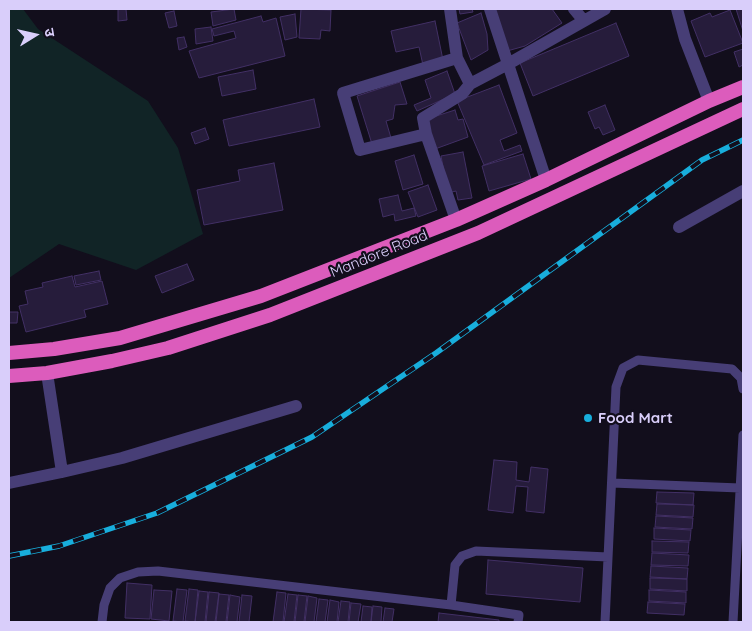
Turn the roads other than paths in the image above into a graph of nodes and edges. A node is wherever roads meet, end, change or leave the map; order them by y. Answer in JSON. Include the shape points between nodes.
{"nodes":[{"id":1,"x":450,"y":9,"type":"edge"},
{"id":2,"x":490,"y":9,"type":"edge"},
{"id":3,"x":574,"y":9,"type":"edge"},
{"id":4,"x":605,"y":9,"type":"edge"},
{"id":5,"x":677,"y":9,"type":"edge"},
{"id":6,"x":584,"y":21,"type":"junction"},
{"id":7,"x":457,"y":58,"type":"junction"},
{"id":8,"x":508,"y":64,"type":"junction"},
{"id":9,"x":470,"y":84,"type":"junction"},
{"id":10,"x":743,"y":87,"type":"edge"},
{"id":11,"x":709,"y":101,"type":"junction"},
{"id":12,"x":743,"y":109,"type":"edge"},
{"id":13,"x":426,"y":134,"type":"junction"},
{"id":14,"x":546,"y":180,"type":"junction"},
{"id":15,"x":743,"y":191,"type":"edge"},
{"id":16,"x":456,"y":220,"type":"junction"},
{"id":17,"x":679,"y":227,"type":"dead end"},
{"id":18,"x":9,"y":352,"type":"edge"},
{"id":19,"x":47,"y":373,"type":"junction"},
{"id":20,"x":9,"y":376,"type":"edge"},
{"id":21,"x":743,"y":388,"type":"edge"},
{"id":22,"x":296,"y":406,"type":"dead end"},
{"id":23,"x":743,"y":434,"type":"edge"},
{"id":24,"x":62,"y":472,"type":"junction"},
{"id":25,"x":9,"y":483,"type":"edge"},
{"id":26,"x":612,"y":483,"type":"junction"},
{"id":27,"x":740,"y":488,"type":"junction"},
{"id":28,"x":608,"y":557,"type":"junction"},
{"id":29,"x":451,"y":605,"type":"junction"},
{"id":30,"x":102,"y":622,"type":"edge"},
{"id":31,"x":518,"y":622,"type":"edge"},
{"id":32,"x":605,"y":622,"type":"edge"},
{"id":33,"x":733,"y":622,"type":"edge"}],
"edges":[{"from":1,"to":7,"type":"street"},
{"from":2,"to":8,"type":"street"},
{"from":3,"to":6,"type":"street"},
{"from":4,"to":6,"type":"street"},
{"from":5,"to":11,"type":"street"},
{"from":6,"to":8,"type":"street"},
{"from":7,"to":9,"type":"street"},
{"from":7,"to":13,"type":"street","via":[[343,93],[360,150]]},
{"from":8,"to":9,"type":"street"},
{"from":8,"to":14,"type":"street"},
{"from":9,"to":13,"type":"street","via":[[462,94],[423,118]]},
{"from":10,"to":11,"type":"highway","name":"Mandore Road"},
{"from":11,"to":14,"type":"highway","name":"Mandore Road"},
{"from":12,"to":19,"type":"highway","name":"Mandore Road","via":[[478,232],[270,315],[168,348]]},
{"from":13,"to":16,"type":"street"},
{"from":14,"to":16,"type":"highway","name":"Mandore Road"},
{"from":15,"to":17,"type":"street"},
{"from":16,"to":18,"type":"highway","name":"Mandore Road","via":[[261,296],[178,322],[120,338],[54,349]]},
{"from":19,"to":20,"type":"highway","name":"Mandore Road"},
{"from":19,"to":24,"type":"street"},
{"from":21,"to":26,"type":"lane","via":[[741,378],[732,369],[638,360],[622,368],[616,387]]},
{"from":22,"to":24,"type":"street","via":[[122,458]]},
{"from":23,"to":27,"type":"lane"},
{"from":24,"to":25,"type":"street"},
{"from":26,"to":27,"type":"lane"},
{"from":26,"to":28,"type":"lane"},
{"from":27,"to":33,"type":"lane"},
{"from":28,"to":29,"type":"lane","via":[[476,551],[462,556],[454,564]]},
{"from":28,"to":32,"type":"lane"},
{"from":29,"to":30,"type":"lane","via":[[158,571],[138,572],[120,578],[110,588]]},
{"from":29,"to":31,"type":"lane","via":[[519,615]]}]}
